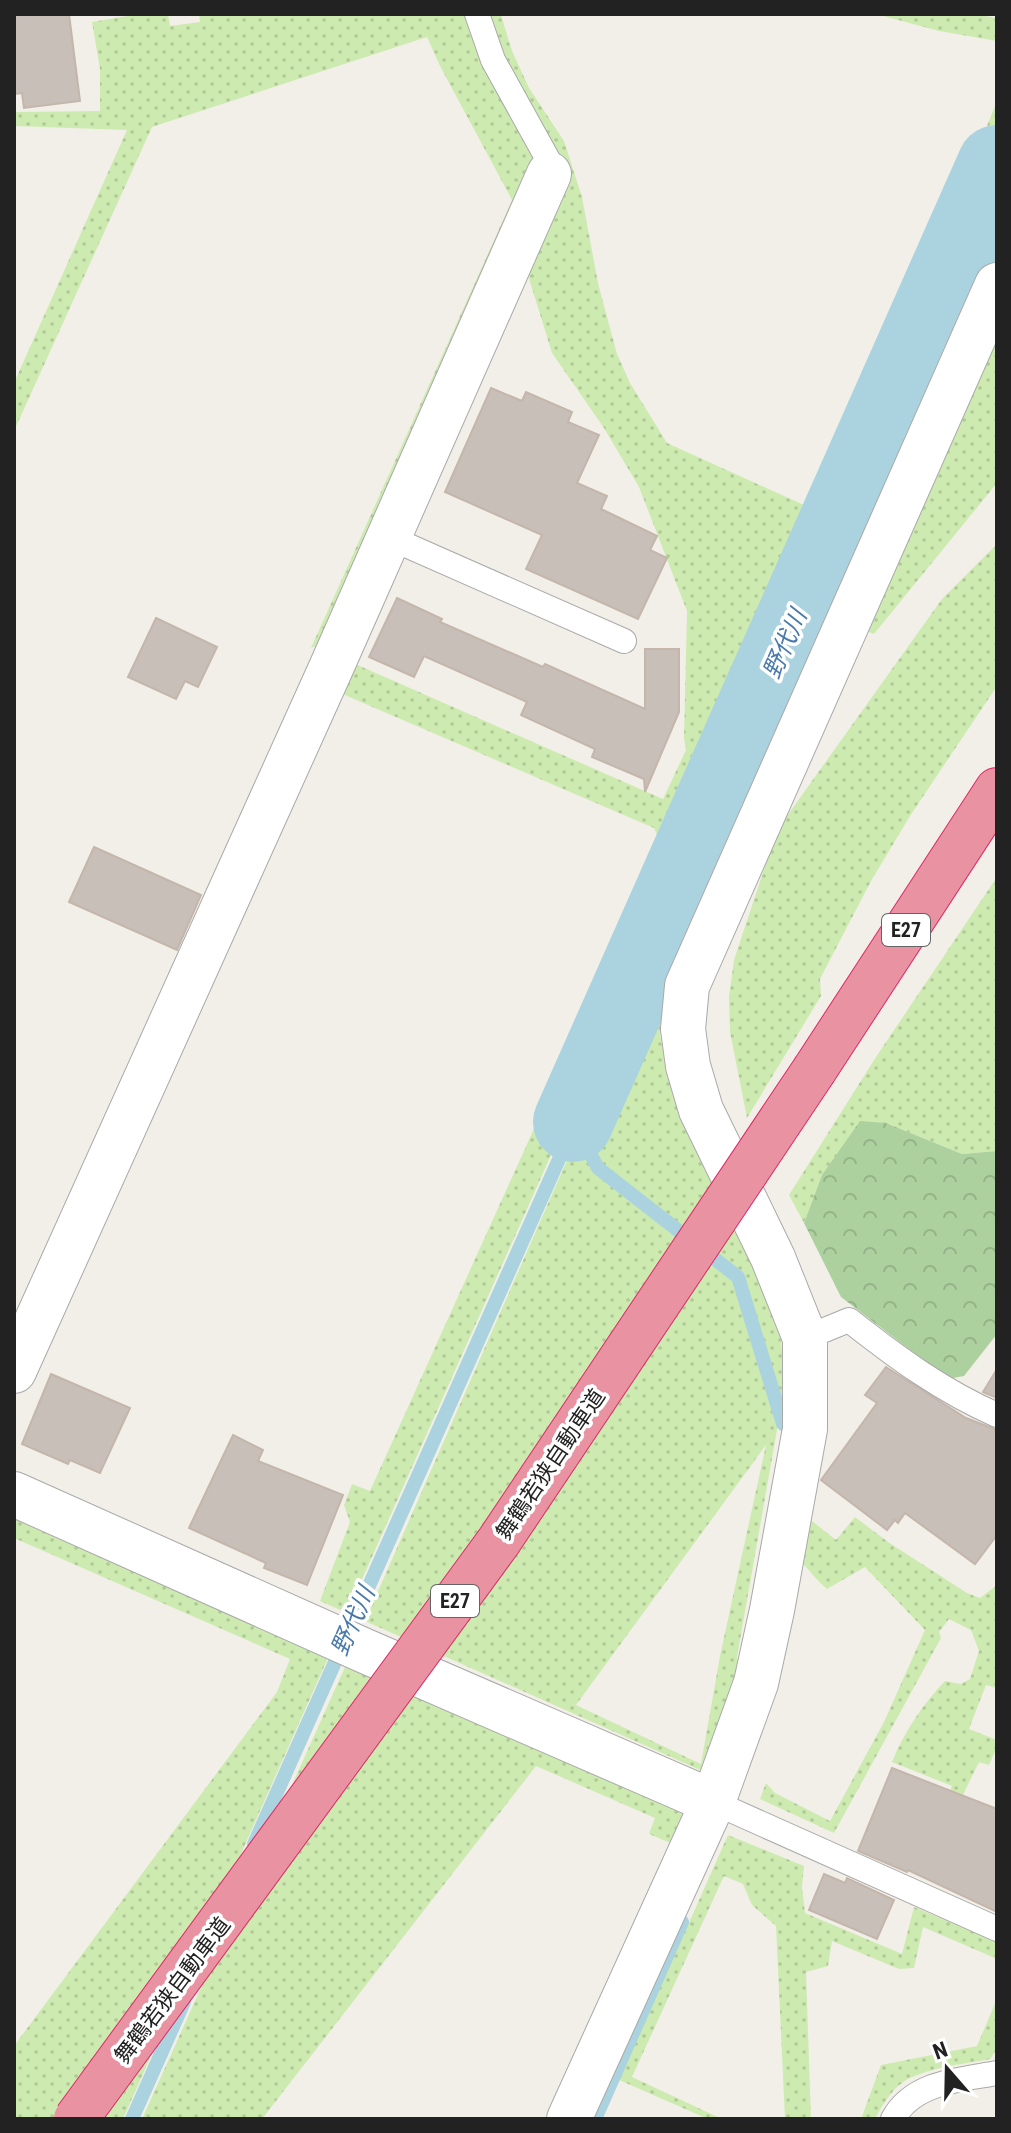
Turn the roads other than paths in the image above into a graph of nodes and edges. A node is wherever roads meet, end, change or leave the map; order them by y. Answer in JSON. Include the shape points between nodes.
{"nodes":[{"id":1,"x":477,"y":14,"type":"edge"},
{"id":2,"x":549,"y":174,"type":"joint"},
{"id":3,"x":997,"y":285,"type":"edge"},
{"id":4,"x":388,"y":537,"type":"junction"},
{"id":5,"x":624,"y":641,"type":"dead end"},
{"id":6,"x":997,"y":790,"type":"edge"},
{"id":7,"x":805,"y":1338,"type":"junction"},
{"id":8,"x":14,"y":1371,"type":"edge"},
{"id":9,"x":997,"y":1415,"type":"edge"},
{"id":10,"x":14,"y":1494,"type":"edge"},
{"id":11,"x":713,"y":1802,"type":"junction"},
{"id":12,"x":997,"y":1929,"type":"edge"},
{"id":13,"x":997,"y":2073,"type":"edge"},
{"id":14,"x":76,"y":2119,"type":"edge"},
{"id":15,"x":569,"y":2119,"type":"edge"},
{"id":16,"x":893,"y":2119,"type":"edge"}],
"edges":[{"from":1,"to":2,"type":"lane","via":[[499,71],[551,165]]},
{"from":2,"to":4,"type":"street"},
{"from":3,"to":7,"type":"street","via":[[687,986],[683,1029],[701,1110],[773,1258]]},
{"from":4,"to":5,"type":"lane"},
{"from":4,"to":8,"type":"street"},
{"from":6,"to":14,"type":"highway","name":"舞鶴若狭自動車道","number":"E27","bridge":true,"via":[[499,1541]]},
{"from":7,"to":9,"type":"lane","via":[[849,1320],[947,1392]]},
{"from":7,"to":11,"type":"street","via":[[805,1429],[772,1610],[756,1683]]},
{"from":10,"to":11,"type":"street"},
{"from":11,"to":12,"type":"lane"},
{"from":11,"to":15,"type":"street"},
{"from":13,"to":16,"type":"lane","via":[[927,2088],[911,2097]]}]}
